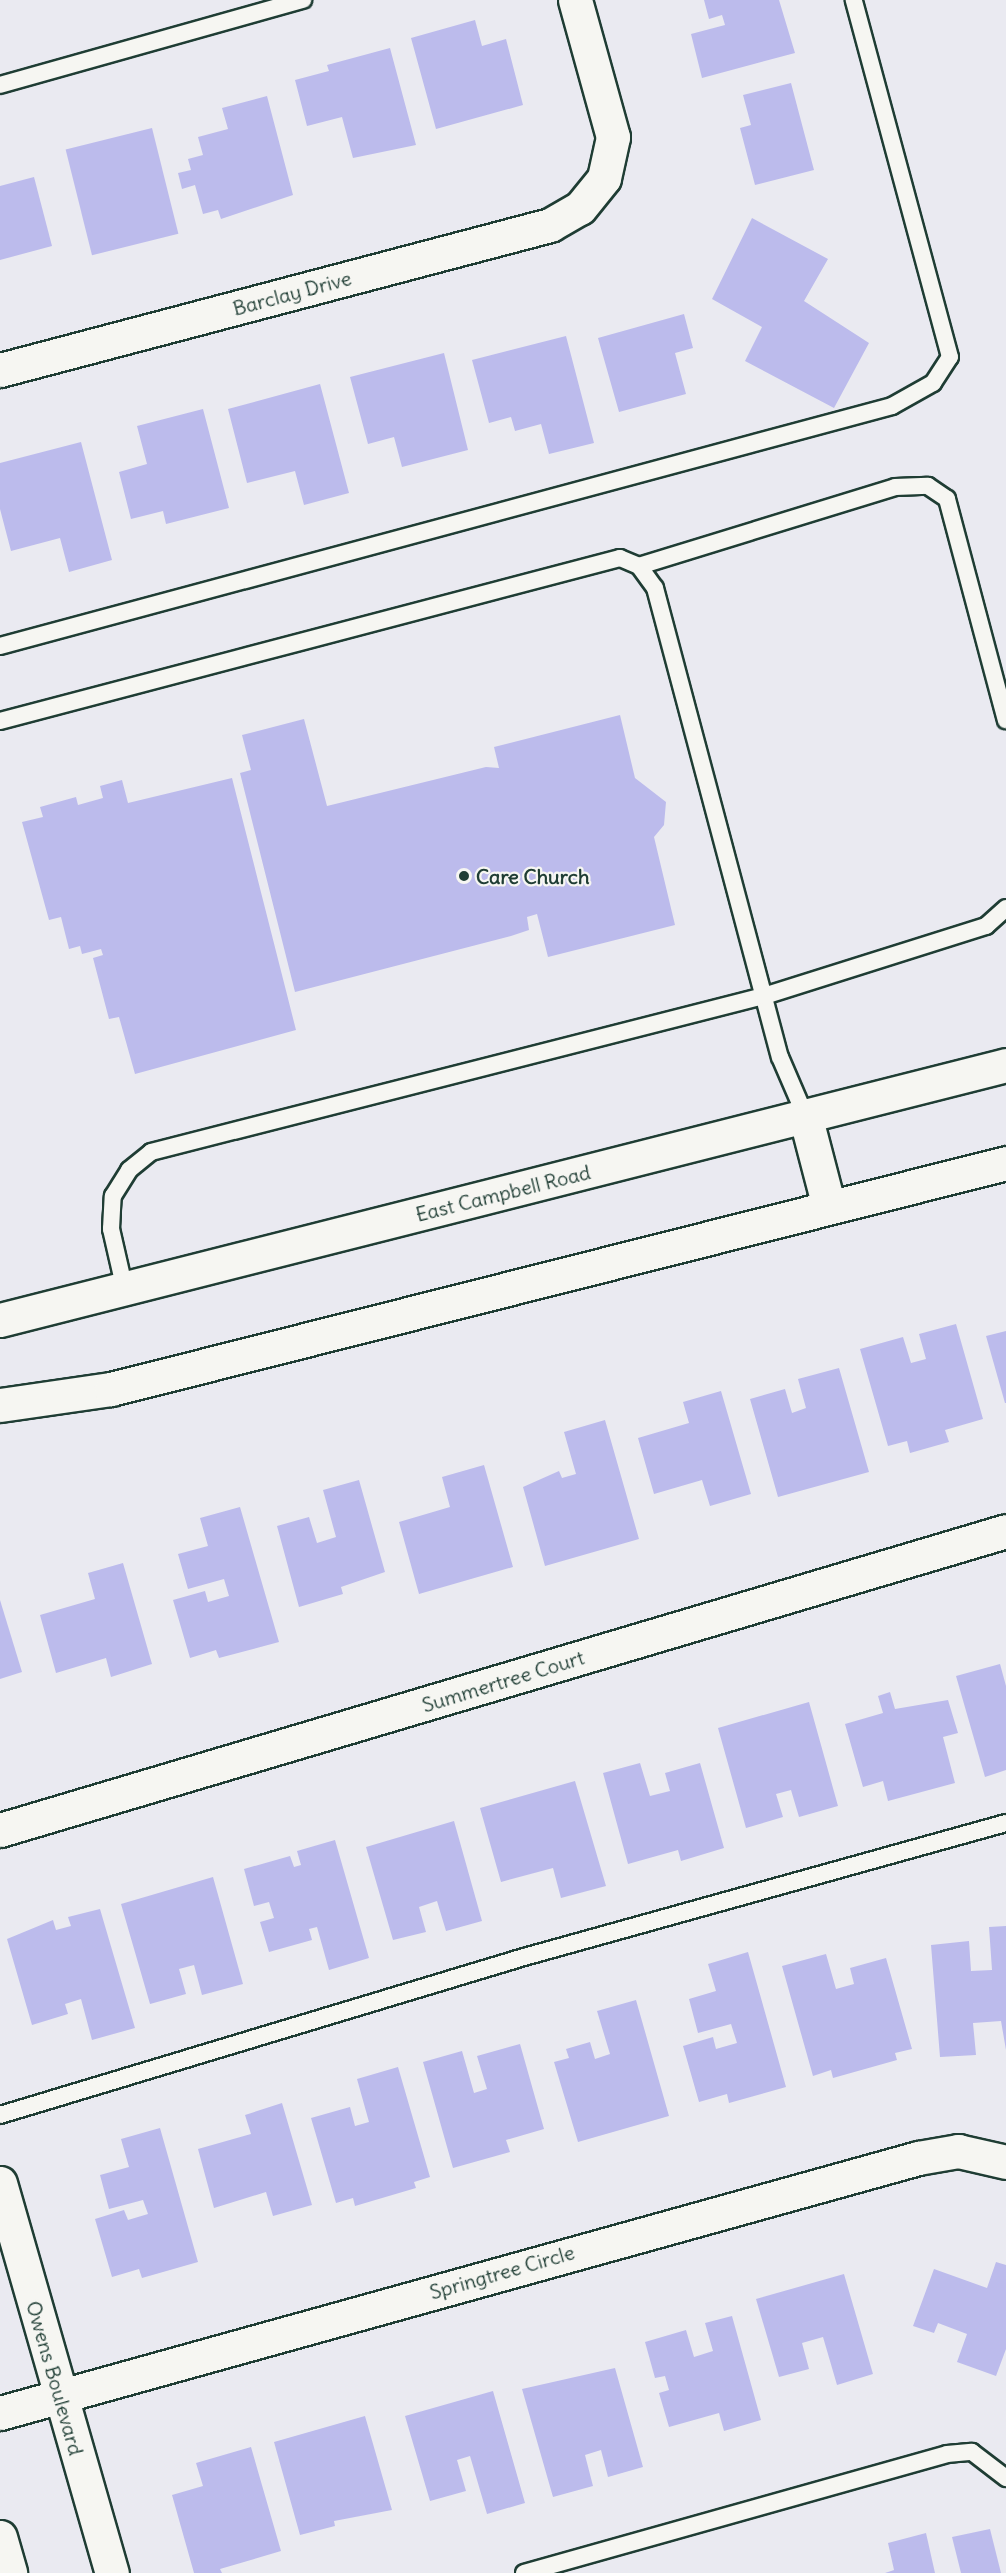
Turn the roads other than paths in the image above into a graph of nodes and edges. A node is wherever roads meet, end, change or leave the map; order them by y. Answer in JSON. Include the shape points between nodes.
{"nodes":[{"id":1,"x":303,"y":0,"type":"edge"},
{"id":2,"x":575,"y":0,"type":"edge"},
{"id":3,"x":854,"y":0,"type":"edge"},
{"id":4,"x":0,"y":85,"type":"edge"},
{"id":5,"x":0,"y":370,"type":"edge"},
{"id":6,"x":639,"y":566,"type":"junction"},
{"id":7,"x":0,"y":646,"type":"edge"},
{"id":8,"x":1006,"y":720,"type":"edge"},
{"id":9,"x":0,"y":722,"type":"edge"},
{"id":10,"x":1006,"y":908,"type":"edge"},
{"id":11,"x":764,"y":996,"type":"junction"},
{"id":12,"x":1006,"y":1065,"type":"edge"},
{"id":13,"x":805,"y":1115,"type":"junction"},
{"id":14,"x":1006,"y":1163,"type":"edge"},
{"id":15,"x":829,"y":1207,"type":"junction"},
{"id":16,"x":125,"y":1290,"type":"junction"},
{"id":17,"x":0,"y":1320,"type":"edge"},
{"id":18,"x":0,"y":1405,"type":"edge"},
{"id":19,"x":1006,"y":1531,"type":"edge"},
{"id":20,"x":1006,"y":1823,"type":"edge"},
{"id":21,"x":0,"y":1830,"type":"edge"},
{"id":22,"x":0,"y":2115,"type":"edge"},
{"id":23,"x":1006,"y":2162,"type":"edge"},
{"id":24,"x":0,"y":2183,"type":"edge"},
{"id":25,"x":60,"y":2397,"type":"junction"},
{"id":26,"x":0,"y":2413,"type":"edge"},
{"id":27,"x":1006,"y":2478,"type":"edge"},
{"id":28,"x":0,"y":2537,"type":"edge"},
{"id":29,"x":10,"y":2573,"type":"edge"},
{"id":30,"x":112,"y":2573,"type":"edge"},
{"id":31,"x":524,"y":2573,"type":"edge"}],
"edges":[{"from":1,"to":4,"type":"lane"},
{"from":2,"to":5,"type":"street","name":"Barclay Drive","via":[[613,137],[604,178],[580,208],[550,225]]},
{"from":3,"to":7,"type":"lane","via":[[950,357],[933,383],[892,406]]},
{"from":6,"to":8,"type":"lane","via":[[895,487],[928,486],[947,499]]},
{"from":6,"to":9,"type":"lane","via":[[620,558]]},
{"from":6,"to":11,"type":"lane","via":[[655,588]]},
{"from":10,"to":11,"type":"lane","via":[[986,926]]},
{"from":11,"to":13,"type":"lane","via":[[780,1057]]},
{"from":11,"to":16,"type":"lane","via":[[151,1152],[129,1170],[113,1196],[111,1229]]},
{"from":12,"to":13,"type":"street","name":"East Campbell Road"},
{"from":13,"to":15,"type":"street"},
{"from":13,"to":16,"type":"street","name":"East Campbell Road"},
{"from":14,"to":15,"type":"street"},
{"from":15,"to":18,"type":"street","via":[[111,1389]]},
{"from":16,"to":17,"type":"street","name":"East Campbell Road"},
{"from":19,"to":21,"type":"street","name":"Summertree Court"},
{"from":20,"to":22,"type":"lane","via":[[524,1957]]},
{"from":23,"to":25,"type":"street","name":"Springtree Circle","via":[[958,2151],[918,2158]]},
{"from":24,"to":25,"type":"street","name":"Owens Boulevard"},
{"from":25,"to":26,"type":"street","name":"Springtree Circle"},
{"from":25,"to":30,"type":"street","name":"Owens Boulevard"},
{"from":27,"to":31,"type":"lane","via":[[972,2452],[947,2454]]},
{"from":28,"to":29,"type":"street"}]}
